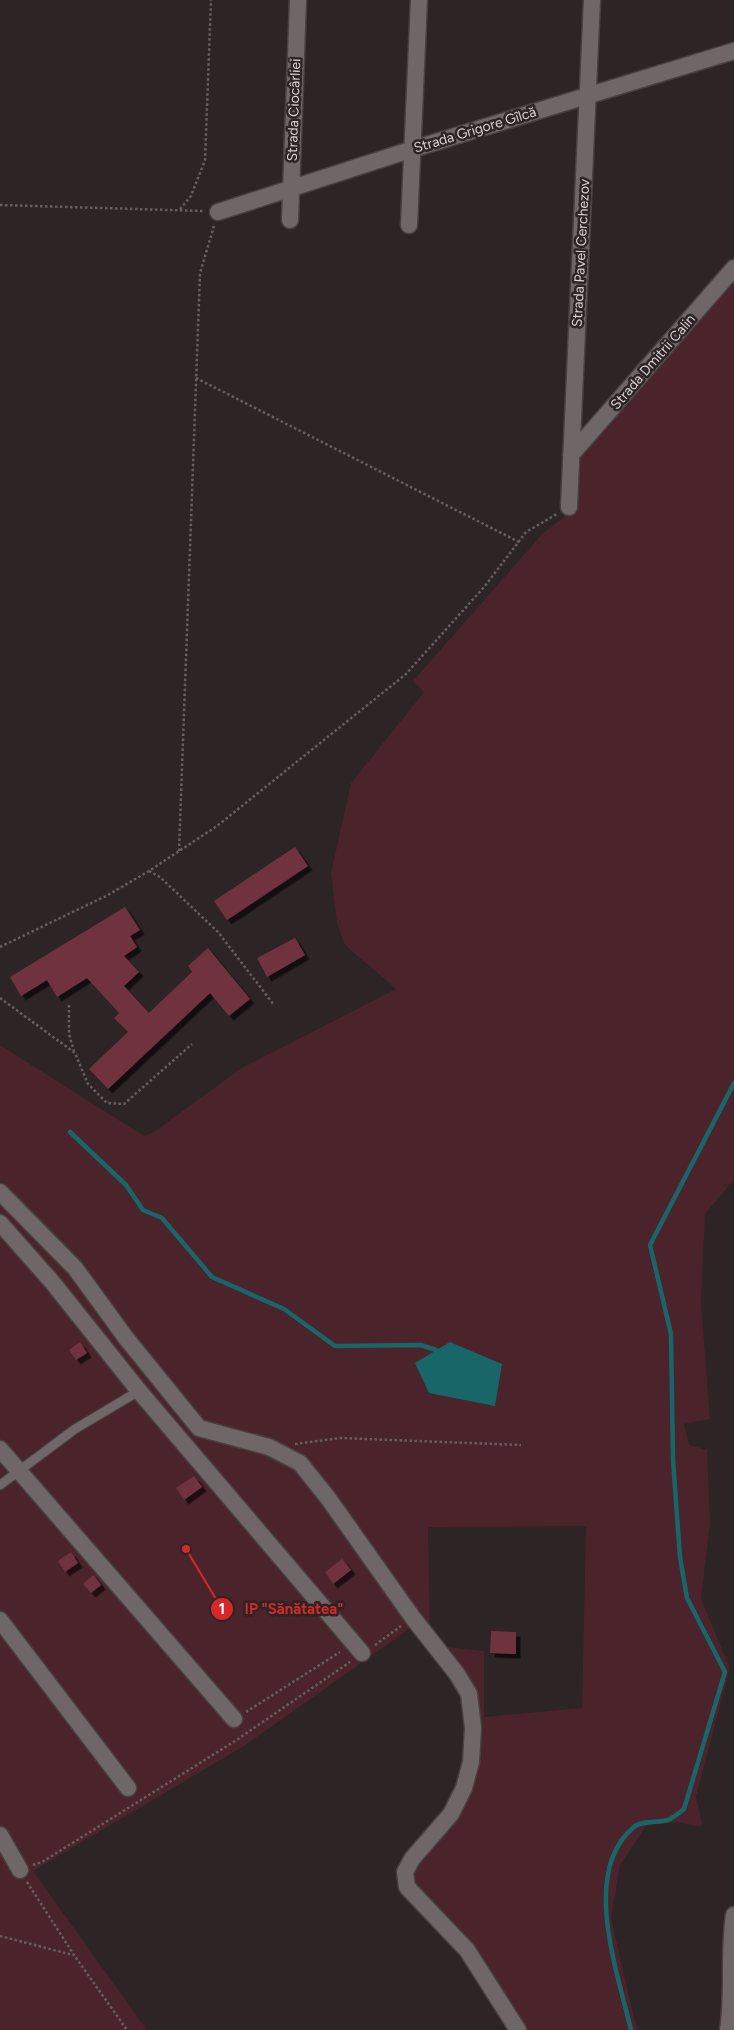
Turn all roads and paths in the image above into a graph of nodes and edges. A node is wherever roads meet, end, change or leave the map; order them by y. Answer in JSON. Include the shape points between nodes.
{"nodes":[{"id":1,"x":211,"y":0,"type":"edge"},
{"id":2,"x":298,"y":0,"type":"edge"},
{"id":3,"x":419,"y":0,"type":"edge"},
{"id":4,"x":592,"y":0,"type":"edge"},
{"id":5,"x":734,"y":51,"type":"edge"},
{"id":6,"x":588,"y":95,"type":"junction"},
{"id":7,"x":413,"y":149,"type":"junction"},
{"id":8,"x":291,"y":190,"type":"junction"},
{"id":9,"x":0,"y":205,"type":"edge"},
{"id":10,"x":180,"y":209,"type":"junction"},
{"id":11,"x":218,"y":212,"type":"junction"},
{"id":12,"x":290,"y":220,"type":"dead end"},
{"id":13,"x":409,"y":226,"type":"dead end"},
{"id":14,"x":734,"y":268,"type":"edge"},
{"id":15,"x":196,"y":378,"type":"junction"},
{"id":16,"x":571,"y":455,"type":"junction"},
{"id":17,"x":569,"y":507,"type":"joint"},
{"id":18,"x":519,"y":542,"type":"junction"},
{"id":19,"x":180,"y":851,"type":"junction"},
{"id":20,"x":149,"y":871,"type":"junction"},
{"id":21,"x":0,"y":946,"type":"edge"},
{"id":22,"x":0,"y":998,"type":"edge"},
{"id":23,"x":69,"y":1005,"type":"dead end"},
{"id":24,"x":274,"y":1005,"type":"dead end"},
{"id":25,"x":192,"y":1044,"type":"dead end"},
{"id":26,"x":75,"y":1053,"type":"junction"},
{"id":27,"x":0,"y":1192,"type":"edge"},
{"id":28,"x":0,"y":1223,"type":"edge"},
{"id":29,"x":139,"y":1391,"type":"junction"},
{"id":30,"x":521,"y":1445,"type":"dead end"},
{"id":31,"x":269,"y":1447,"type":"junction"},
{"id":32,"x":0,"y":1449,"type":"edge"},
{"id":33,"x":19,"y":1472,"type":"junction"},
{"id":34,"x":0,"y":1485,"type":"edge"},
{"id":35,"x":413,"y":1618,"type":"junction"},
{"id":36,"x":0,"y":1620,"type":"edge"},
{"id":37,"x":358,"y":1648,"type":"junction"},
{"id":38,"x":234,"y":1719,"type":"joint"},
{"id":39,"x":128,"y":1788,"type":"dead end"},
{"id":40,"x":0,"y":1835,"type":"edge"},
{"id":41,"x":20,"y":1870,"type":"junction"},
{"id":42,"x":734,"y":1916,"type":"edge"},
{"id":43,"x":0,"y":1936,"type":"edge"},
{"id":44,"x":74,"y":1955,"type":"junction"},
{"id":45,"x":127,"y":2030,"type":"edge"},
{"id":46,"x":518,"y":2030,"type":"edge"},
{"id":47,"x":728,"y":2030,"type":"edge"}],
"edges":[{"from":1,"to":10,"type":"path","via":[[206,160],[191,196]]},
{"from":2,"to":8,"type":"street","name":"Strada Ciocârliei"},
{"from":3,"to":7,"type":"street"},
{"from":4,"to":6,"type":"street","name":"Strada Pavel Cerchezov"},
{"from":5,"to":6,"type":"street","name":"Strada Grigore Gîlcă"},
{"from":6,"to":7,"type":"street","name":"Strada Grigore Gîlcă"},
{"from":6,"to":16,"type":"street","name":"Strada Pavel Cerchezov"},
{"from":7,"to":8,"type":"street","name":"Strada Grigore Gîlcă"},
{"from":7,"to":13,"type":"street"},
{"from":8,"to":11,"type":"street","name":"Strada Grigore Gîlcă"},
{"from":8,"to":12,"type":"street","name":"Strada Ciocârliei"},
{"from":9,"to":10,"type":"path"},
{"from":10,"to":11,"type":"path"},
{"from":11,"to":15,"type":"path","via":[[200,273]]},
{"from":14,"to":16,"type":"street","name":"Strada Dmitrii Calin"},
{"from":15,"to":18,"type":"path"},
{"from":15,"to":19,"type":"path"},
{"from":16,"to":17,"type":"street","name":"Strada Pavel Cerchezov"},
{"from":17,"to":18,"type":"path","via":[[526,532]]},
{"from":18,"to":19,"type":"path","via":[[485,586],[406,674],[217,826]]},
{"from":19,"to":20,"type":"path"},
{"from":20,"to":21,"type":"path","via":[[108,895]]},
{"from":20,"to":24,"type":"path","via":[[160,877],[218,932]]},
{"from":22,"to":26,"type":"path"},
{"from":23,"to":26,"type":"path","via":[[69,1034]]},
{"from":25,"to":26,"type":"path","via":[[124,1104],[106,1103],[88,1084]]},
{"from":27,"to":31,"type":"street","via":[[75,1268],[126,1338],[199,1428]]},
{"from":28,"to":29,"type":"street","via":[[53,1283]]},
{"from":29,"to":33,"type":"lane","via":[[75,1428]]},
{"from":29,"to":37,"type":"street"},
{"from":30,"to":31,"type":"path","via":[[340,1438]]},
{"from":31,"to":35,"type":"street","via":[[300,1463]]},
{"from":32,"to":33,"type":"street"},
{"from":33,"to":34,"type":"lane"},
{"from":33,"to":38,"type":"street"},
{"from":35,"to":37,"type":"path"},
{"from":35,"to":46,"type":"street","via":[[457,1674],[468,1694],[473,1728],[464,1788],[451,1814],[412,1859],[406,1872],[408,1886],[467,1950]]},
{"from":36,"to":39,"type":"street"},
{"from":37,"to":38,"type":"path"},
{"from":37,"to":41,"type":"path","via":[[235,1741],[67,1847]]},
{"from":40,"to":41,"type":"street"},
{"from":41,"to":44,"type":"path"},
{"from":42,"to":47,"type":"street","via":[[731,1937],[733,1995]]},
{"from":43,"to":44,"type":"path"},
{"from":44,"to":45,"type":"path"}]}
